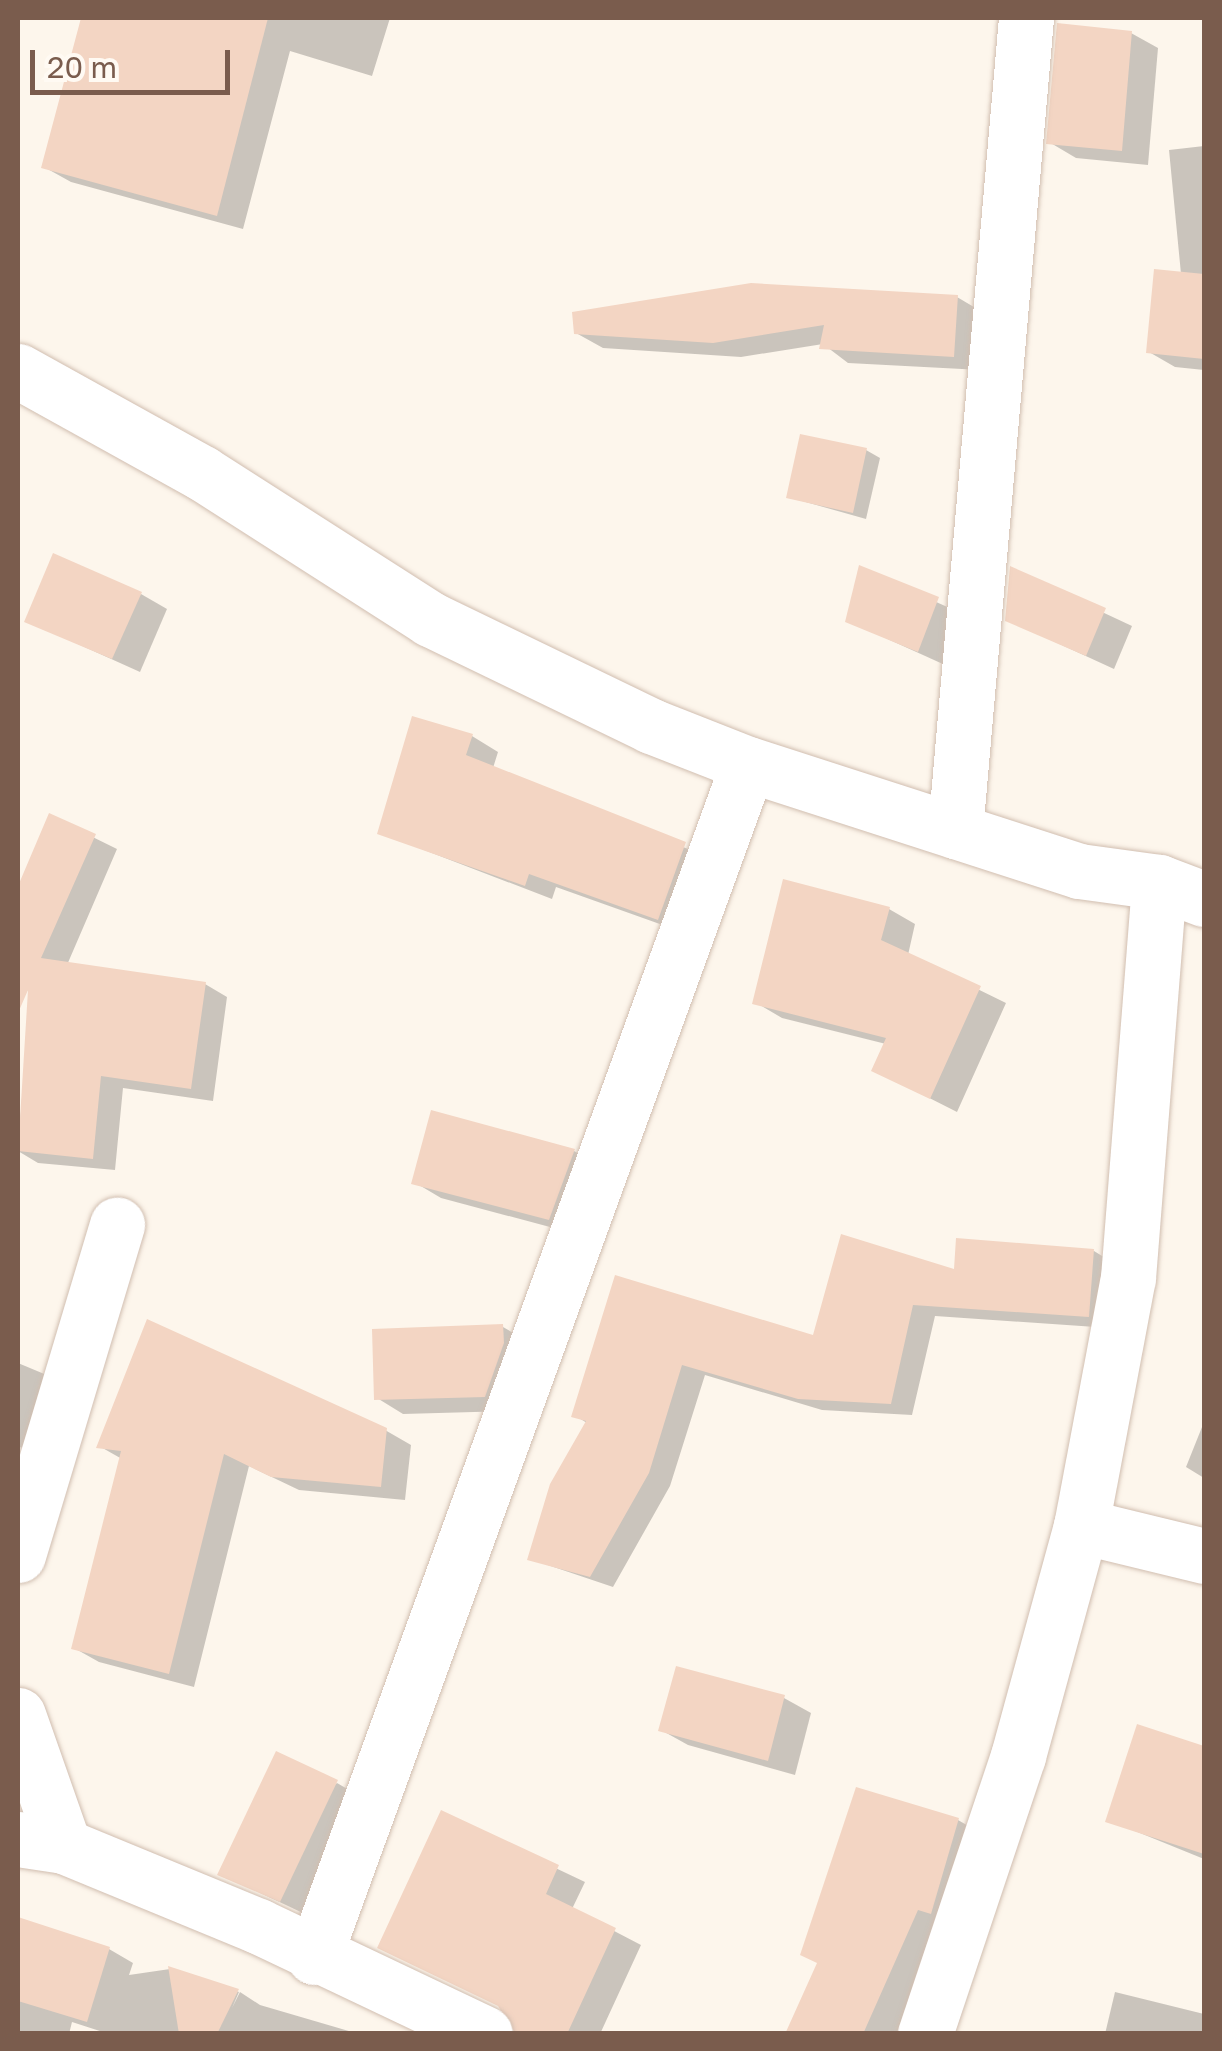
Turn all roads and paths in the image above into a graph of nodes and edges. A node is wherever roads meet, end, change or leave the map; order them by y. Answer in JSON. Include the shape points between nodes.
{"nodes":[{"id":1,"x":1026,"y":18,"type":"edge"},
{"id":2,"x":18,"y":371,"type":"edge"},
{"id":3,"x":748,"y":764,"type":"junction"},
{"id":4,"x":954,"y":831,"type":"junction"},
{"id":5,"x":1182,"y":891,"type":"edge"},
{"id":6,"x":118,"y":1224,"type":"dead end"},
{"id":7,"x":1081,"y":1526,"type":"junction"},
{"id":8,"x":18,"y":1555,"type":"edge"},
{"id":9,"x":1204,"y":1556,"type":"edge"},
{"id":10,"x":18,"y":1715,"type":"edge"},
{"id":11,"x":41,"y":1842,"type":"edge"},
{"id":12,"x":314,"y":1957,"type":"junction"},
{"id":13,"x":484,"y":2034,"type":"edge"},
{"id":14,"x":926,"y":2034,"type":"edge"}],
"edges":[{"from":1,"to":4,"type":"street"},
{"from":2,"to":3,"type":"street","via":[[202,474],[430,619]]},
{"from":3,"to":4,"type":"street"},
{"from":3,"to":12,"type":"street"},
{"from":4,"to":5,"type":"street","via":[[1079,871]]},
{"from":5,"to":7,"type":"street","via":[[1128,1278]]},
{"from":6,"to":8,"type":"street"},
{"from":7,"to":9,"type":"street"},
{"from":7,"to":14,"type":"street","via":[[1018,1756]]},
{"from":10,"to":11,"type":"street"},
{"from":11,"to":12,"type":"street","via":[[258,1926]]},
{"from":12,"to":13,"type":"street"}]}
